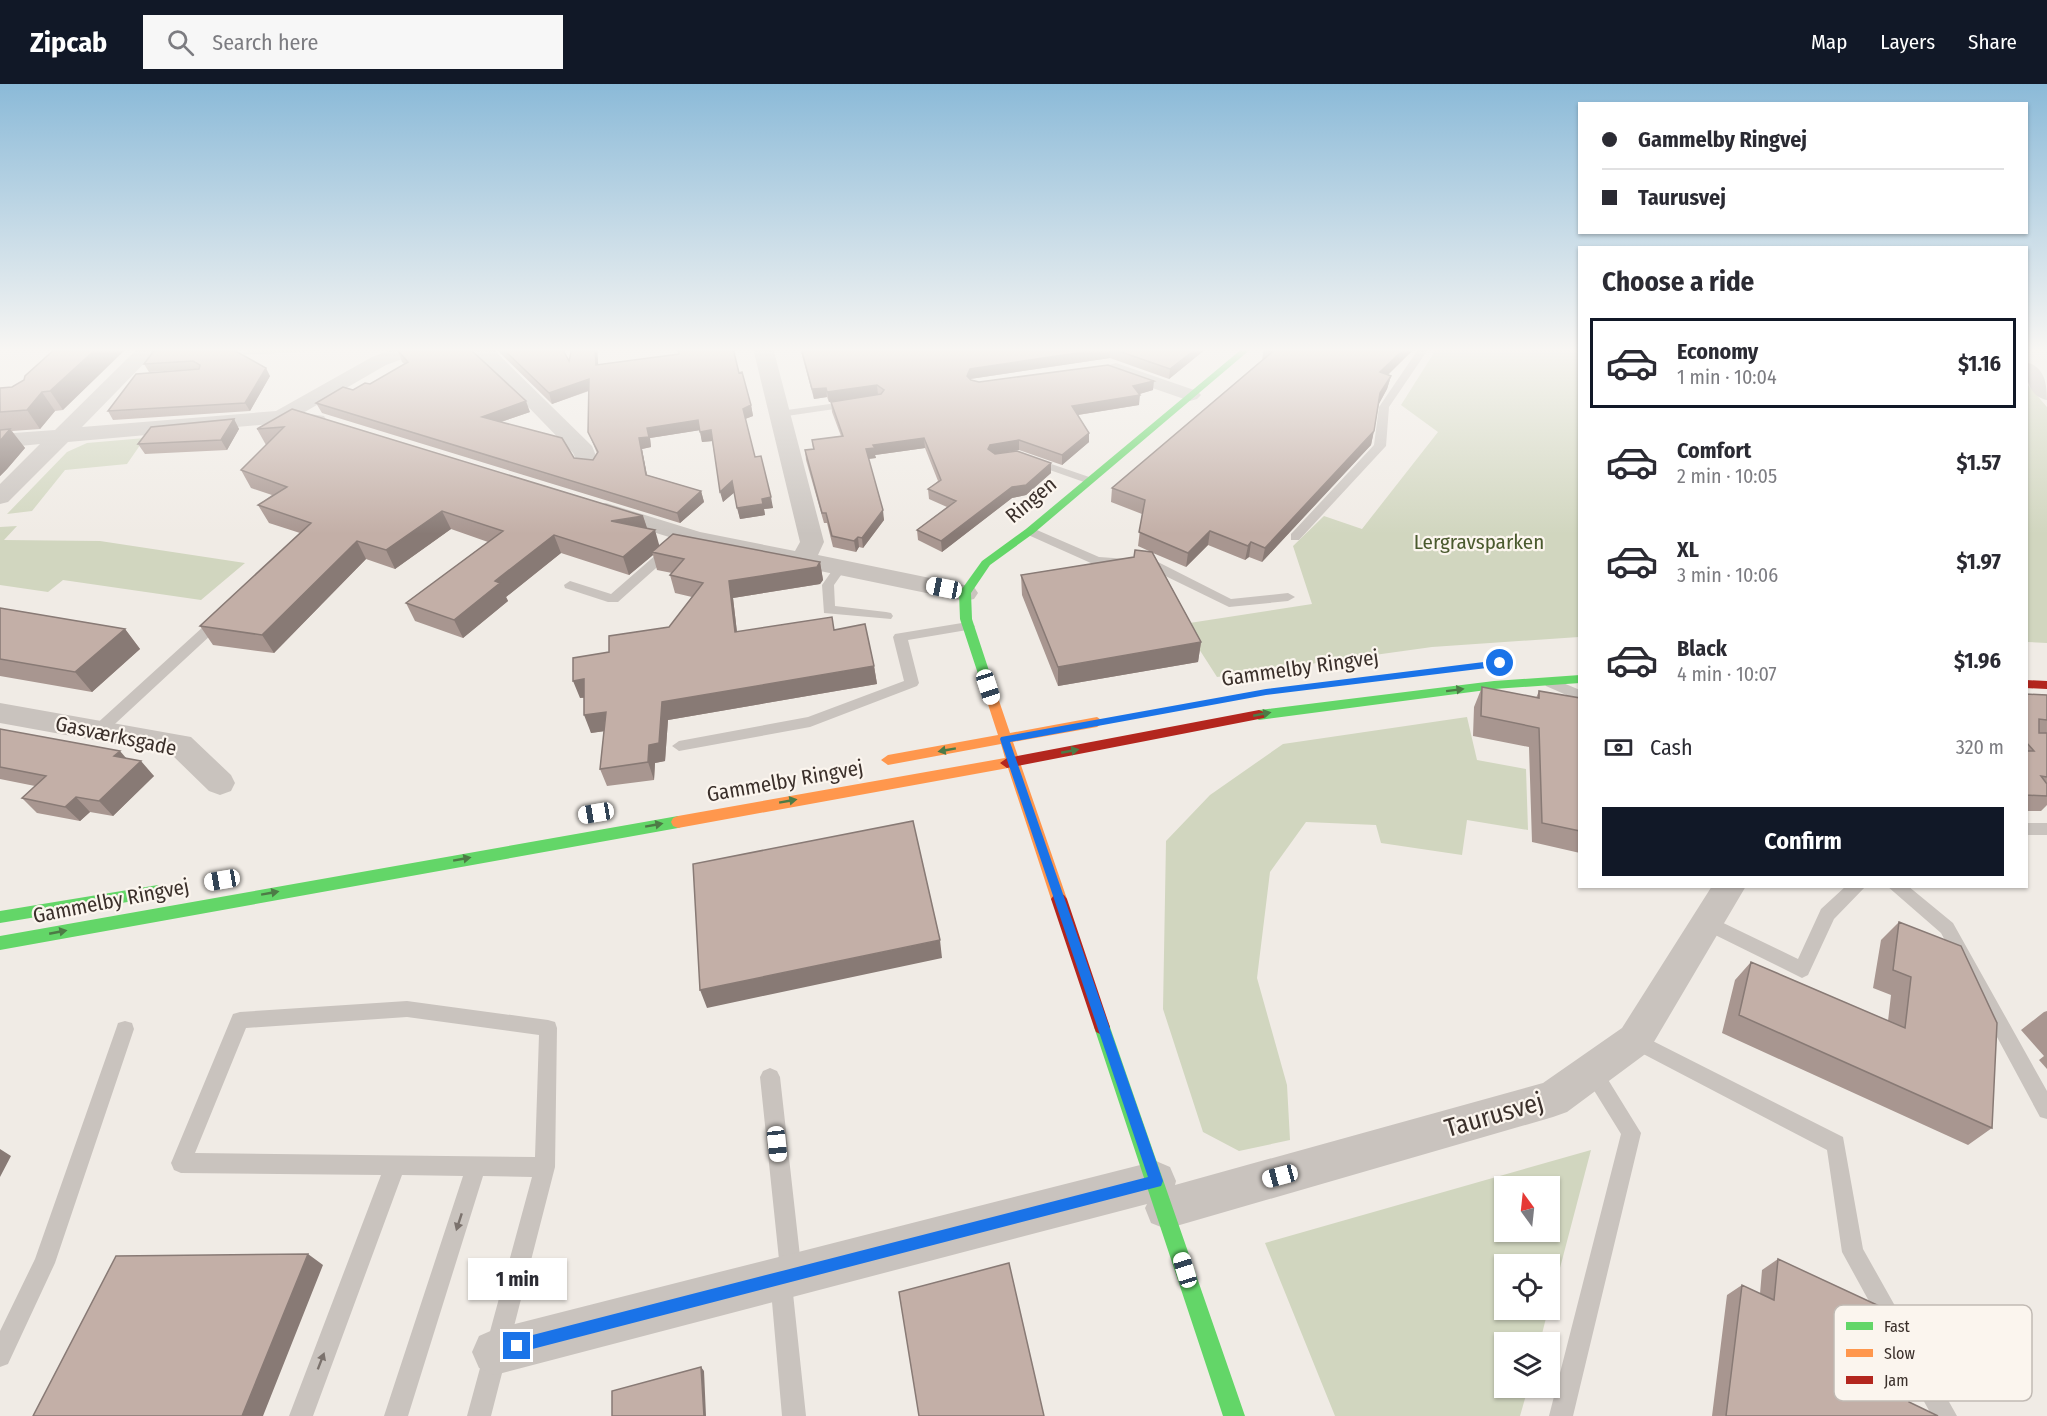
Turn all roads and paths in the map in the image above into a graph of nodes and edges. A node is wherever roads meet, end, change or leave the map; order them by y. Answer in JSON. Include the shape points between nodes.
{"nodes":[{"id":1,"x":84,"y":410,"type":"edge"},
{"id":2,"x":293,"y":410,"type":"edge"},
{"id":3,"x":543,"y":410,"type":"edge"},
{"id":4,"x":779,"y":410,"type":"edge"},
{"id":5,"x":808,"y":410,"type":"edge"},
{"id":6,"x":1172,"y":410,"type":"edge"},
{"id":7,"x":1384,"y":410,"type":"edge"},
{"id":8,"x":780,"y":414,"type":"junction"},
{"id":9,"x":281,"y":417,"type":"junction"},
{"id":10,"x":339,"y":428,"type":"edge"},
{"id":11,"x":58,"y":436,"type":"junction"},
{"id":12,"x":0,"y":441,"type":"edge"},
{"id":13,"x":1018,"y":456,"type":"edge"},
{"id":14,"x":588,"y":463,"type":"edge"},
{"id":15,"x":1088,"y":480,"type":"junction"},
{"id":16,"x":0,"y":496,"type":"edge"},
{"id":17,"x":580,"y":503,"type":"edge"},
{"id":18,"x":1030,"y":531,"type":"junction"},
{"id":19,"x":686,"y":535,"type":"junction"},
{"id":20,"x":1295,"y":537,"type":"edge"},
{"id":21,"x":802,"y":561,"type":"junction"},
{"id":22,"x":840,"y":568,"type":"junction"},
{"id":23,"x":570,"y":585,"type":"dead end"},
{"id":24,"x":965,"y":592,"type":"junction"},
{"id":25,"x":1288,"y":597,"type":"dead end"},
{"id":26,"x":234,"y":606,"type":"edge"},
{"id":27,"x":886,"y":616,"type":"dead end"},
{"id":28,"x":968,"y":626,"type":"junction"},
{"id":29,"x":1578,"y":680,"type":"edge"},
{"id":30,"x":1548,"y":682,"type":"junction"},
{"id":31,"x":2028,"y":684,"type":"edge"},
{"id":32,"x":2047,"y":685,"type":"edge"},
{"id":33,"x":1578,"y":695,"type":"edge"},
{"id":34,"x":0,"y":713,"type":"edge"},
{"id":35,"x":1108,"y":720,"type":"dead end"},
{"id":36,"x":98,"y":731,"type":"junction"},
{"id":37,"x":1005,"y":739,"type":"junction"},
{"id":38,"x":680,"y":746,"type":"dead end"},
{"id":39,"x":879,"y":762,"type":"dead end"},
{"id":40,"x":1012,"y":762,"type":"junction"},
{"id":41,"x":220,"y":783,"type":"dead end"},
{"id":42,"x":2028,"y":828,"type":"edge"},
{"id":43,"x":2047,"y":829,"type":"edge"},
{"id":44,"x":175,"y":888,"type":"dead end"},
{"id":45,"x":1729,"y":888,"type":"edge"},
{"id":46,"x":1856,"y":888,"type":"edge"},
{"id":47,"x":1897,"y":888,"type":"edge"},
{"id":48,"x":0,"y":917,"type":"edge"},
{"id":49,"x":1707,"y":923,"type":"junction"},
{"id":50,"x":0,"y":943,"type":"edge"},
{"id":51,"x":125,"y":1029,"type":"dead end"},
{"id":52,"x":1635,"y":1040,"type":"junction"},
{"id":53,"x":1592,"y":1071,"type":"junction"},
{"id":54,"x":770,"y":1077,"type":"dead end"},
{"id":55,"x":2047,"y":1110,"type":"edge"},
{"id":56,"x":395,"y":1166,"type":"junction"},
{"id":57,"x":476,"y":1167,"type":"junction"},
{"id":58,"x":545,"y":1167,"type":"junction"},
{"id":59,"x":1161,"y":1195,"type":"junction"},
{"id":60,"x":786,"y":1278,"type":"junction"},
{"id":61,"x":1883,"y":1305,"type":"edge"},
{"id":62,"x":495,"y":1352,"type":"junction"},
{"id":63,"x":0,"y":1356,"type":"edge"},
{"id":64,"x":1937,"y":1401,"type":"edge"},
{"id":65,"x":301,"y":1416,"type":"edge"},
{"id":66,"x":396,"y":1416,"type":"edge"},
{"id":67,"x":479,"y":1416,"type":"edge"},
{"id":68,"x":794,"y":1416,"type":"edge"},
{"id":69,"x":1234,"y":1416,"type":"edge"},
{"id":70,"x":1561,"y":1416,"type":"edge"},
{"id":71,"x":1945,"y":1416,"type":"edge"}],
"edges":[{"from":1,"to":11,"type":"street"},
{"from":2,"to":9,"type":"street"},
{"from":3,"to":14,"type":"street","via":[[584,451]]},
{"from":4,"to":8,"type":"street"},
{"from":5,"to":8,"type":"lane"},
{"from":6,"to":15,"type":"street","name":"Ringen"},
{"from":7,"to":20,"type":"lane","via":[[1380,446]]},
{"from":8,"to":21,"type":"street","via":[[812,542]]},
{"from":9,"to":10,"type":"street","via":[[306,418]]},
{"from":9,"to":11,"type":"street"},
{"from":11,"to":12,"type":"street"},
{"from":11,"to":16,"type":"street"},
{"from":13,"to":15,"type":"lane"},
{"from":15,"to":18,"type":"street","name":"Ringen"},
{"from":17,"to":19,"type":"street"},
{"from":18,"to":24,"type":"street","name":"Ringen","via":[[986,563]]},
{"from":18,"to":25,"type":"lane","via":[[1098,561],[1152,564],[1229,603]]},
{"from":19,"to":21,"type":"street"},
{"from":19,"to":23,"type":"lane","via":[[613,599]]},
{"from":21,"to":22,"type":"street"},
{"from":22,"to":24,"type":"street"},
{"from":22,"to":27,"type":"lane","via":[[828,585],[829,610]]},
{"from":24,"to":28,"type":"street"},
{"from":26,"to":36,"type":"lane"},
{"from":28,"to":37,"type":"street"},
{"from":28,"to":38,"type":"lane","via":[[900,637],[912,683],[810,722]]},
{"from":29,"to":30,"type":"street","name":"Gammelby Ringvej"},
{"from":30,"to":33,"type":"lane"},
{"from":40,"to":30,"type":"street","name":"Gammelby Ringvej","one_way":true,"via":[[1278,711]]},
{"from":31,"to":32,"type":"street"},
{"from":34,"to":36,"type":"street","name":"Gasværksgade"},
{"from":35,"to":37,"type":"street","name":"Gammelby Ringvej"},
{"from":36,"to":41,"type":"street","name":"Gasværksgade","via":[[180,745]]},
{"from":37,"to":39,"type":"street","name":"Gammelby Ringvej","one_way":true},
{"from":37,"to":40,"type":"street"},
{"from":50,"to":40,"type":"street","name":"Gammelby Ringvej","one_way":true},
{"from":40,"to":59,"type":"street"},
{"from":42,"to":43,"type":"lane"},
{"from":44,"to":48,"type":"street","name":"Gammelby Ringvej"},
{"from":45,"to":49,"type":"street","name":"Taurusvej"},
{"from":46,"to":49,"type":"lane","via":[[1827,914],[1802,970]]},
{"from":47,"to":55,"type":"lane","via":[[1947,928]]},
{"from":49,"to":52,"type":"street","name":"Taurusvej"},
{"from":51,"to":63,"type":"lane","via":[[44,1263]]},
{"from":52,"to":53,"type":"street","name":"Taurusvej"},
{"from":52,"to":61,"type":"lane","via":[[1836,1144],[1853,1252]]},
{"from":53,"to":59,"type":"street","name":"Taurusvej","via":[[1553,1099]]},
{"from":53,"to":70,"type":"lane","via":[[1631,1133]]},
{"from":54,"to":60,"type":"lane"},
{"from":56,"to":57,"type":"lane"},
{"from":56,"to":58,"type":"lane","via":[[181,1163],[240,1020],[407,1009],[548,1028]]},
{"from":65,"to":56,"type":"lane","one_way":true},
{"from":57,"to":58,"type":"lane"},
{"from":57,"to":66,"type":"lane","one_way":true},
{"from":58,"to":62,"type":"lane"},
{"from":59,"to":60,"type":"street","name":"Taurusvej"},
{"from":59,"to":69,"type":"street"},
{"from":60,"to":62,"type":"street","name":"Taurusvej"},
{"from":60,"to":68,"type":"lane"},
{"from":62,"to":67,"type":"lane"},
{"from":64,"to":71,"type":"lane"}]}
